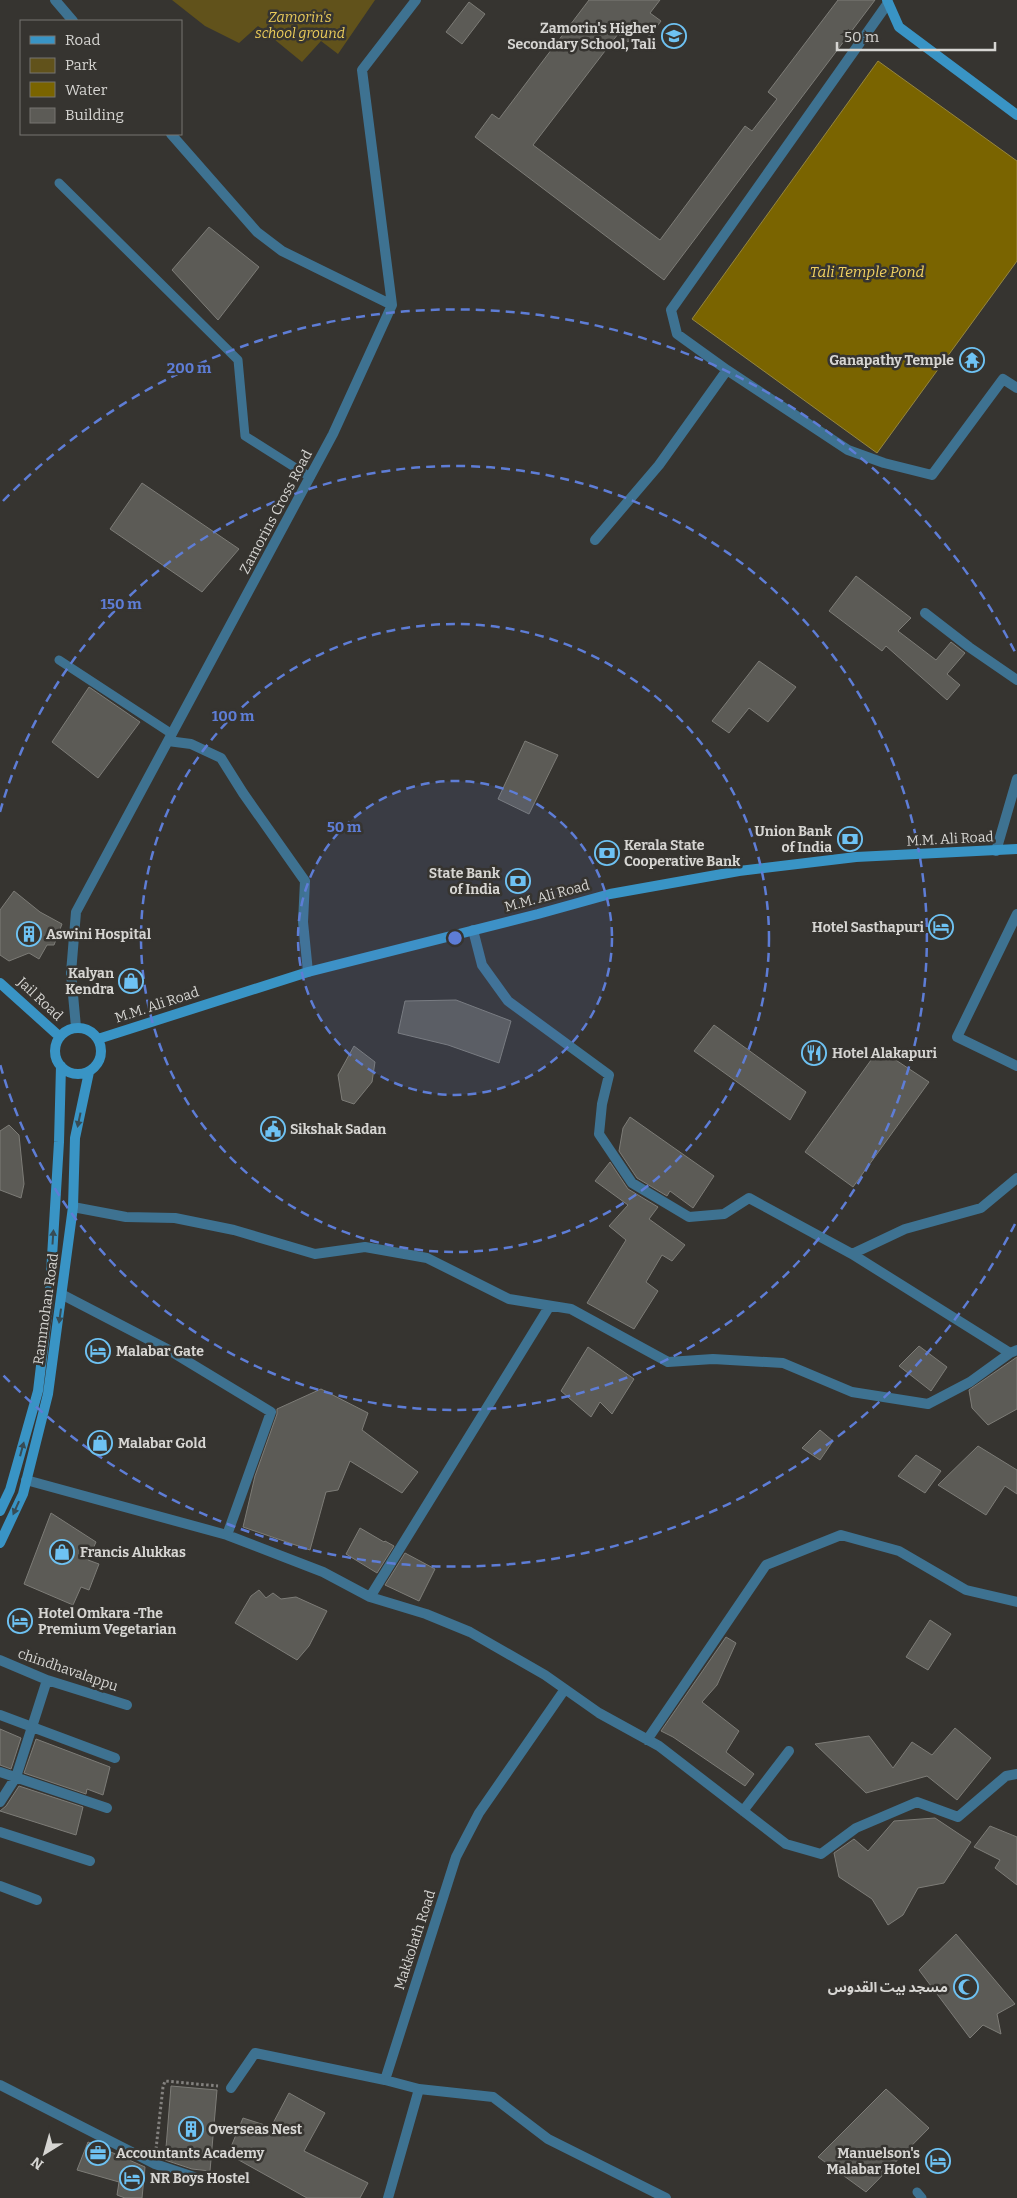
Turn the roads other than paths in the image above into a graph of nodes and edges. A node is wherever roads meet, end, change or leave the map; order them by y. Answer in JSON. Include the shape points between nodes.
{"nodes":[{"id":1,"x":55,"y":0,"type":"edge"},
{"id":2,"x":416,"y":0,"type":"edge"},
{"id":3,"x":887,"y":2,"type":"edge"},
{"id":4,"x":72,"y":20,"type":"edge"},
{"id":5,"x":1017,"y":115,"type":"edge"},
{"id":6,"x":172,"y":135,"type":"edge"},
{"id":7,"x":59,"y":183,"type":"dead end"},
{"id":8,"x":392,"y":305,"type":"junction"},
{"id":9,"x":727,"y":370,"type":"junction"},
{"id":10,"x":1017,"y":388,"type":"edge"},
{"id":11,"x":310,"y":477,"type":"junction"},
{"id":12,"x":595,"y":540,"type":"dead end"},
{"id":13,"x":925,"y":613,"type":"dead end"},
{"id":14,"x":59,"y":660,"type":"dead end"},
{"id":15,"x":1017,"y":680,"type":"edge"},
{"id":16,"x":170,"y":738,"type":"junction"},
{"id":17,"x":1017,"y":779,"type":"edge"},
{"id":18,"x":1017,"y":849,"type":"edge"},
{"id":19,"x":996,"y":850,"type":"junction"},
{"id":20,"x":1017,"y":914,"type":"edge"},
{"id":21,"x":472,"y":930,"type":"junction"},
{"id":22,"x":308,"y":972,"type":"junction"},
{"id":23,"x":0,"y":983,"type":"edge"},
{"id":24,"x":76,"y":1027,"type":"junction"},
{"id":25,"x":60,"y":1036,"type":"junction"},
{"id":26,"x":98,"y":1039,"type":"junction"},
{"id":27,"x":61,"y":1066,"type":"junction"},
{"id":28,"x":1017,"y":1066,"type":"edge"},
{"id":29,"x":89,"y":1072,"type":"junction"},
{"id":30,"x":1015,"y":1183,"type":"edge"},
{"id":31,"x":73,"y":1207,"type":"junction"},
{"id":32,"x":852,"y":1254,"type":"junction"},
{"id":33,"x":63,"y":1296,"type":"junction"},
{"id":34,"x":550,"y":1307,"type":"junction"},
{"id":35,"x":1013,"y":1352,"type":"edge"},
{"id":36,"x":26,"y":1480,"type":"junction"},
{"id":37,"x":0,"y":1511,"type":"edge"},
{"id":38,"x":228,"y":1535,"type":"junction"},
{"id":39,"x":0,"y":1543,"type":"edge"},
{"id":40,"x":370,"y":1597,"type":"junction"},
{"id":41,"x":1017,"y":1602,"type":"edge"},
{"id":42,"x":0,"y":1660,"type":"edge"},
{"id":43,"x":47,"y":1680,"type":"junction"},
{"id":44,"x":565,"y":1689,"type":"junction"},
{"id":45,"x":127,"y":1705,"type":"dead end"},
{"id":46,"x":0,"y":1715,"type":"edge"},
{"id":47,"x":32,"y":1728,"type":"junction"},
{"id":48,"x":647,"y":1740,"type":"junction"},
{"id":49,"x":789,"y":1751,"type":"dead end"},
{"id":50,"x":115,"y":1758,"type":"dead end"},
{"id":51,"x":0,"y":1772,"type":"edge"},
{"id":52,"x":1017,"y":1774,"type":"edge"},
{"id":53,"x":16,"y":1777,"type":"junction"},
{"id":54,"x":0,"y":1802,"type":"edge"},
{"id":55,"x":107,"y":1808,"type":"dead end"},
{"id":56,"x":744,"y":1811,"type":"junction"},
{"id":57,"x":0,"y":1832,"type":"edge"},
{"id":58,"x":90,"y":1861,"type":"dead end"},
{"id":59,"x":0,"y":1886,"type":"edge"},
{"id":60,"x":37,"y":1900,"type":"dead end"},
{"id":61,"x":385,"y":2080,"type":"junction"},
{"id":62,"x":0,"y":2085,"type":"edge"},
{"id":63,"x":231,"y":2088,"type":"road end"},
{"id":64,"x":419,"y":2089,"type":"junction"},
{"id":65,"x":194,"y":2178,"type":"dead end"},
{"id":66,"x":388,"y":2198,"type":"edge"},
{"id":67,"x":666,"y":2198,"type":"edge"}],
"edges":[{"from":1,"to":4,"type":"street"},
{"from":2,"to":8,"type":"street","via":[[362,70]]},
{"from":3,"to":5,"type":"main road","via":[[898,27]]},
{"from":3,"to":9,"type":"street","via":[[671,310],[677,334]]},
{"from":6,"to":8,"type":"street","via":[[257,232],[282,251]]},
{"from":7,"to":11,"type":"lane","via":[[238,360],[245,436]]},
{"from":8,"to":11,"type":"street","name":"Zamorins Cross Road"},
{"from":9,"to":10,"type":"street","via":[[848,450],[932,475],[1003,379]]},
{"from":9,"to":12,"type":"street","via":[[659,465]]},
{"from":11,"to":16,"type":"street","name":"Zamorins Cross Road"},
{"from":13,"to":15,"type":"street"},
{"from":14,"to":16,"type":"lane"},
{"from":16,"to":22,"type":"street","via":[[221,758],[305,881],[303,922]]},
{"from":16,"to":24,"type":"street","name":"Zamorins Cross Road","via":[[76,912],[71,973]]},
{"from":17,"to":19,"type":"street"},
{"from":18,"to":19,"type":"main road","name":"M.M. Ali Road"},
{"from":19,"to":21,"type":"main road","name":"M.M. Ali Road","via":[[856,857],[739,871],[610,894]]},
{"from":20,"to":28,"type":"street","via":[[957,1037]]},
{"from":21,"to":22,"type":"main road","name":"M.M. Ali Road"},
{"from":21,"to":32,"type":"street","via":[[482,965],[508,1001],[609,1075],[599,1134],[632,1182],[689,1217],[724,1214],[749,1198]]},
{"from":22,"to":26,"type":"main road","name":"M.M. Ali Road"},
{"from":23,"to":25,"type":"main road","name":"Jail Road"},
{"from":24,"to":25,"type":"main road"},
{"from":24,"to":26,"type":"main road","via":[[90,1031]]},
{"from":25,"to":27,"type":"main road","via":[[56,1057]]},
{"from":26,"to":29,"type":"main road","via":[[101,1052],[98,1065]]},
{"from":27,"to":29,"type":"main road","via":[[74,1074]]},
{"from":37,"to":27,"type":"main road","name":"Rammohan Road","one_way":true,"via":[[10,1490],[38,1391],[50,1280]]},
{"from":29,"to":31,"type":"main road","name":"Rammohan Road","one_way":true,"via":[[75,1138]]},
{"from":30,"to":32,"type":"street","via":[[981,1208],[905,1229]]},
{"from":31,"to":33,"type":"main road","name":"Rammohan Road"},
{"from":31,"to":34,"type":"street","via":[[126,1217],[185,1220],[234,1230],[315,1254],[365,1247],[428,1258],[509,1299]]},
{"from":32,"to":35,"type":"street"},
{"from":33,"to":36,"type":"main road","name":"Rammohan Road","one_way":true,"via":[[48,1394]]},
{"from":33,"to":38,"type":"street","via":[[167,1349],[271,1412]]},
{"from":34,"to":35,"type":"street","via":[[571,1309],[668,1362],[713,1359],[783,1363],[852,1392],[928,1404],[970,1382]]},
{"from":34,"to":40,"type":"street"},
{"from":36,"to":38,"type":"street"},
{"from":36,"to":39,"type":"main road","name":"Rammohan Road","one_way":true},
{"from":38,"to":40,"type":"street","via":[[323,1572]]},
{"from":40,"to":44,"type":"street","via":[[470,1632]]},
{"from":41,"to":48,"type":"street","via":[[966,1590],[899,1550],[841,1535],[766,1565]]},
{"from":42,"to":43,"type":"street","name":"chindhavalappu"},
{"from":43,"to":45,"type":"street","name":"chindhavalappu"},
{"from":43,"to":47,"type":"street"},
{"from":44,"to":48,"type":"street"},
{"from":44,"to":61,"type":"street","name":"Makkolath Road","via":[[479,1813],[456,1857]]},
{"from":46,"to":47,"type":"street"},
{"from":47,"to":50,"type":"street"},
{"from":47,"to":53,"type":"street"},
{"from":48,"to":56,"type":"street"},
{"from":49,"to":56,"type":"street"},
{"from":51,"to":53,"type":"street"},
{"from":52,"to":56,"type":"street","via":[[1006,1776],[958,1817],[917,1802],[856,1828],[821,1854],[786,1844]]},
{"from":53,"to":54,"type":"street"},
{"from":53,"to":55,"type":"street"},
{"from":57,"to":58,"type":"street"},
{"from":59,"to":60,"type":"street"},
{"from":61,"to":63,"type":"street","via":[[255,2053]]},
{"from":61,"to":64,"type":"street"},
{"from":62,"to":65,"type":"street","via":[[155,2164]]},
{"from":64,"to":66,"type":"street"},
{"from":64,"to":67,"type":"street","via":[[492,2097],[548,2139]]}]}
